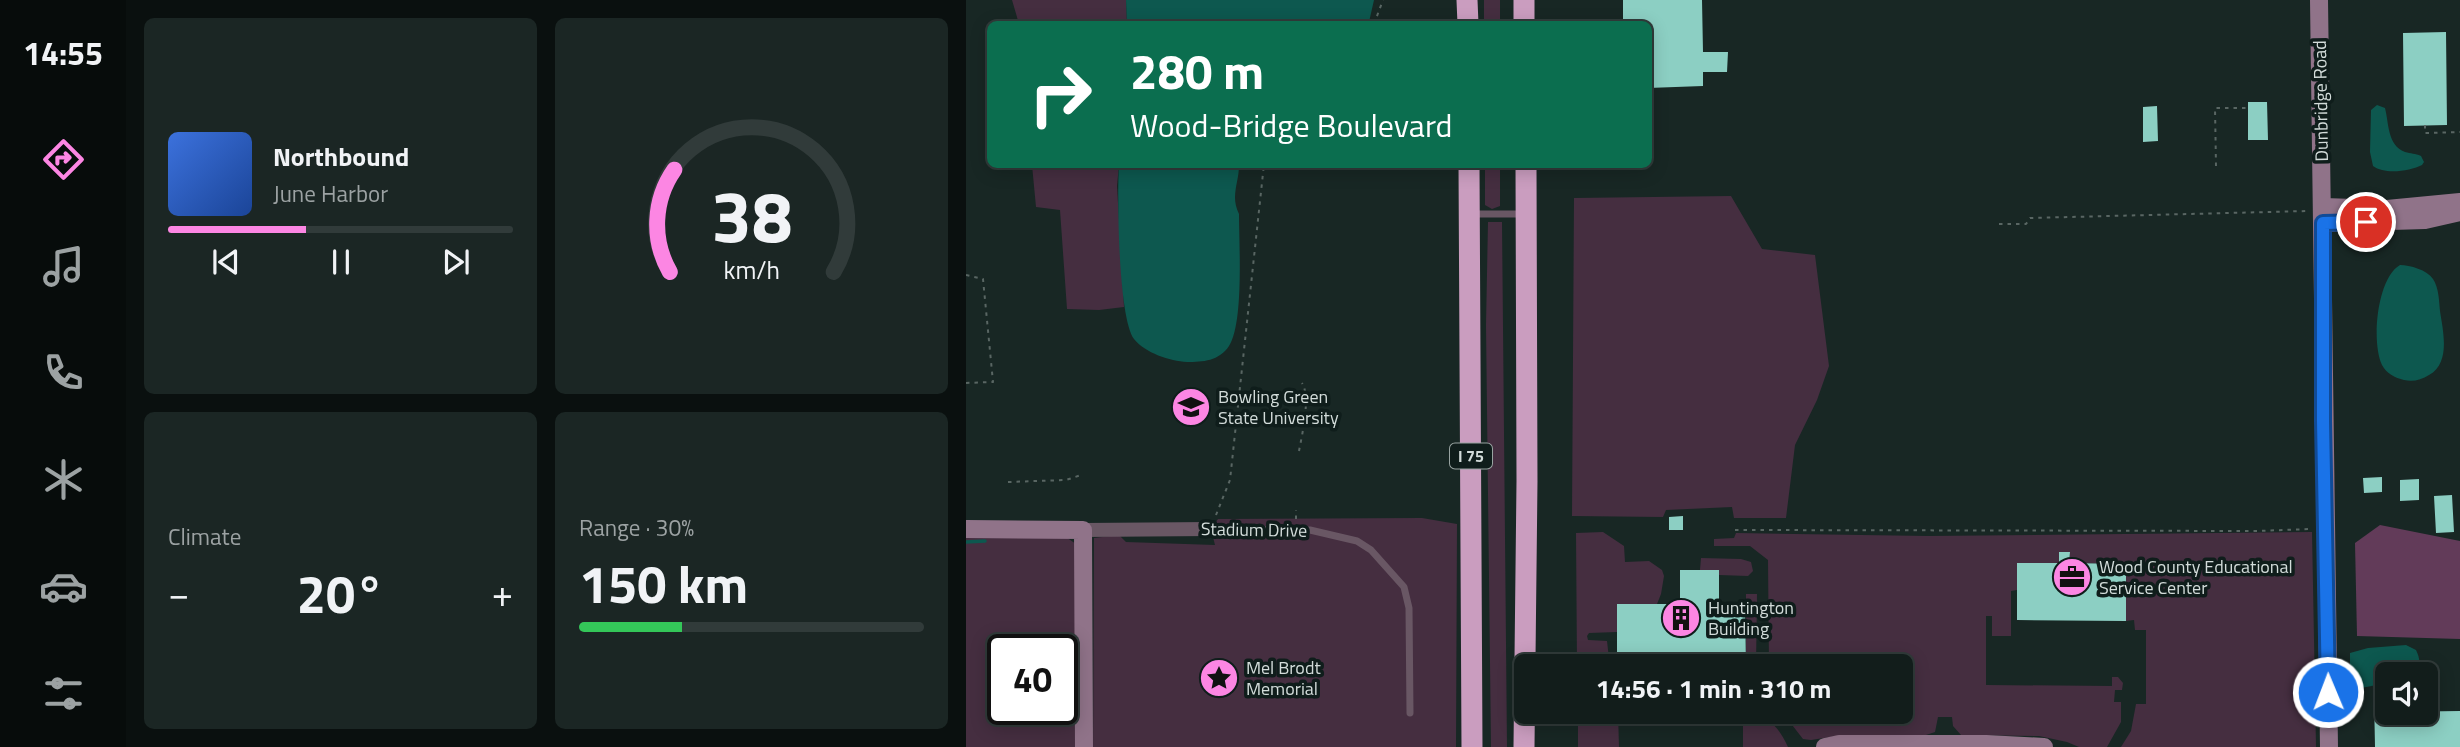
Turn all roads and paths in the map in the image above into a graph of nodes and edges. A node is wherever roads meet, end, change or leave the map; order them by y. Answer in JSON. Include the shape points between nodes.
{"nodes":[{"id":1,"x":1383,"y":0,"type":"edge"},
{"id":2,"x":1468,"y":0,"type":"edge"},
{"id":3,"x":1524,"y":0,"type":"edge"},
{"id":4,"x":2319,"y":0,"type":"edge"},
{"id":5,"x":1375,"y":21,"type":"edge"},
{"id":6,"x":1468,"y":21,"type":"edge"},
{"id":7,"x":1524,"y":21,"type":"edge"},
{"id":8,"x":2248,"y":108,"type":"dead end"},
{"id":9,"x":2425,"y":125,"type":"dead end"},
{"id":10,"x":2460,"y":132,"type":"edge"},
{"id":11,"x":2216,"y":166,"type":"dead end"},
{"id":12,"x":1264,"y":168,"type":"edge"},
{"id":13,"x":1469,"y":168,"type":"edge"},
{"id":14,"x":1526,"y":168,"type":"edge"},
{"id":15,"x":2460,"y":202,"type":"edge"},
{"id":16,"x":2460,"y":212,"type":"edge"},
{"id":17,"x":1469,"y":214,"type":"junction"},
{"id":18,"x":1527,"y":214,"type":"junction"},
{"id":19,"x":2323,"y":215,"type":"junction"},
{"id":20,"x":1999,"y":223,"type":"dead end"},
{"id":21,"x":966,"y":275,"type":"edge"},
{"id":22,"x":966,"y":383,"type":"edge"},
{"id":23,"x":1302,"y":383,"type":"dead end"},
{"id":24,"x":1299,"y":451,"type":"dead end"},
{"id":25,"x":1081,"y":475,"type":"dead end"},
{"id":26,"x":1008,"y":482,"type":"dead end"},
{"id":27,"x":2325,"y":528,"type":"junction"},
{"id":28,"x":966,"y":529,"type":"edge"},
{"id":29,"x":1211,"y":529,"type":"junction"},
{"id":30,"x":1083,"y":530,"type":"junction"},
{"id":31,"x":1735,"y":530,"type":"dead end"},
{"id":32,"x":1410,"y":713,"type":"dead end"},
{"id":33,"x":1084,"y":747,"type":"edge"},
{"id":34,"x":1472,"y":747,"type":"edge"},
{"id":35,"x":1524,"y":747,"type":"edge"},
{"id":36,"x":1825,"y":747,"type":"edge"},
{"id":37,"x":2044,"y":747,"type":"edge"},
{"id":38,"x":2329,"y":747,"type":"edge"}],
"edges":[{"from":1,"to":5,"type":"path"},
{"from":2,"to":6,"type":"highway"},
{"from":3,"to":7,"type":"highway"},
{"from":4,"to":19,"type":"street","name":"Dunbridge Road"},
{"from":8,"to":11,"type":"path","via":[[2215,108]]},
{"from":9,"to":10,"type":"path","via":[[2424,133]]},
{"from":12,"to":29,"type":"path","via":[[1230,480]]},
{"from":13,"to":17,"type":"highway","number":"I 75"},
{"from":14,"to":18,"type":"highway"},
{"from":15,"to":19,"type":"street"},
{"from":16,"to":19,"type":"street","via":[[2425,220]]},
{"from":17,"to":18,"type":"lane"},
{"from":17,"to":34,"type":"highway","number":"I 75"},
{"from":18,"to":35,"type":"highway"},
{"from":19,"to":20,"type":"path","via":[[2307,211],[2030,218],[2026,224]]},
{"from":19,"to":27,"type":"street","name":"Dunbridge Road"},
{"from":21,"to":22,"type":"path","via":[[983,279],[993,382]]},
{"from":23,"to":24,"type":"path","via":[[1305,414]]},
{"from":25,"to":26,"type":"path","via":[[1066,480]]},
{"from":27,"to":31,"type":"path"},
{"from":27,"to":38,"type":"street","name":"Dunbridge Road"},
{"from":28,"to":30,"type":"street","name":"Stadium Drive"},
{"from":29,"to":30,"type":"street","name":"Stadium Drive"},
{"from":29,"to":32,"type":"lane","name":"Stadium Drive","via":[[1311,530],[1357,541],[1371,550],[1404,587],[1409,608]]},
{"from":30,"to":33,"type":"street"},
{"from":36,"to":37,"type":"street"}]}
